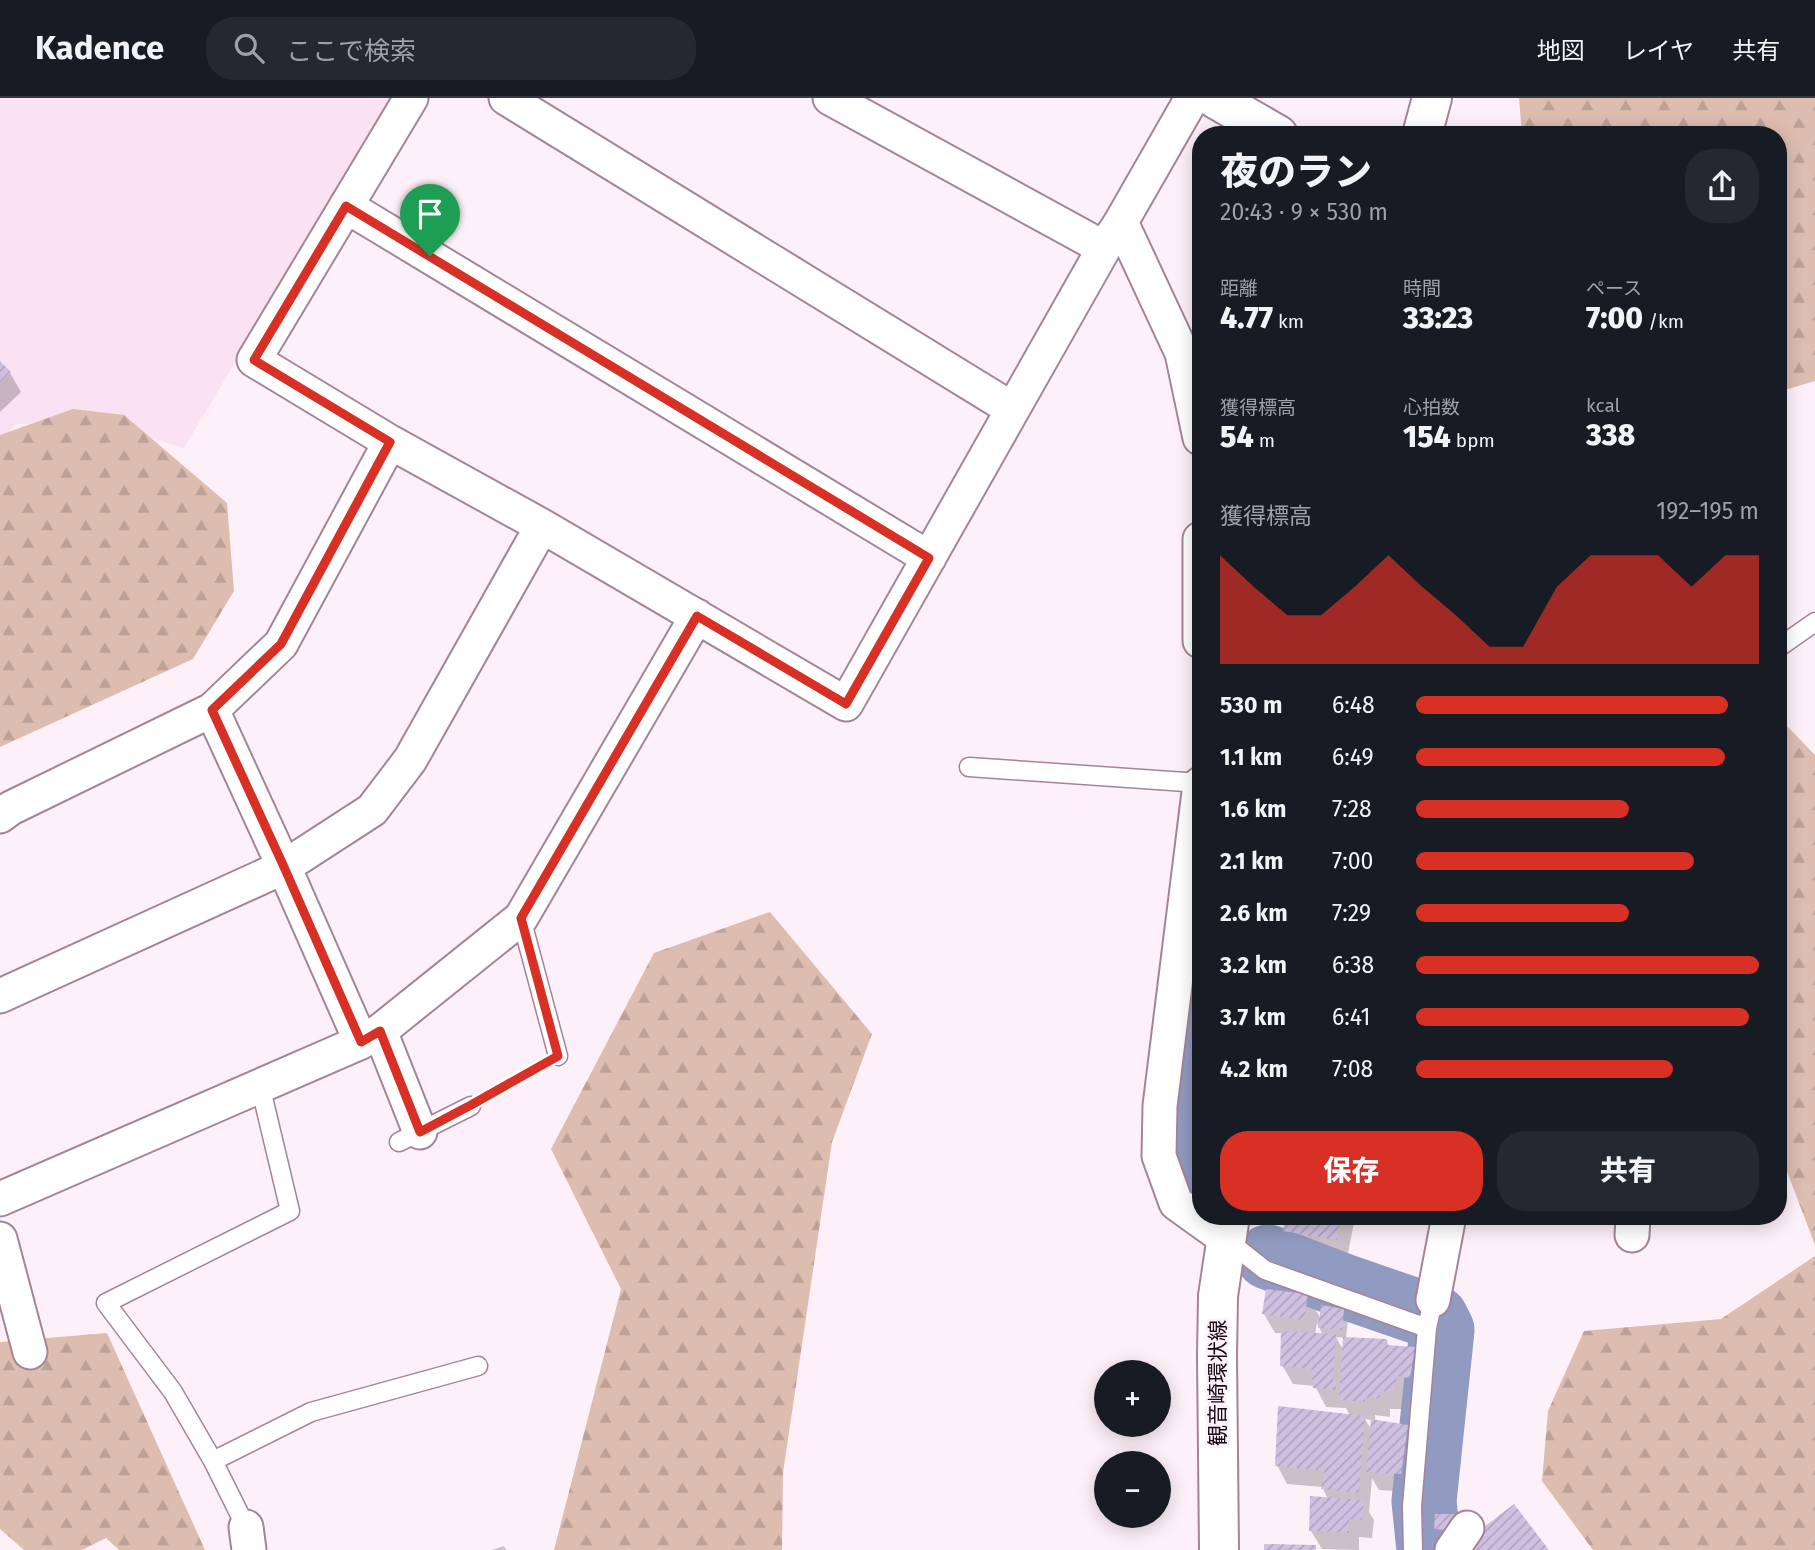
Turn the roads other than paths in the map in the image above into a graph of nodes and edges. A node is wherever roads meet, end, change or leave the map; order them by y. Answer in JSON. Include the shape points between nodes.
{"nodes":[{"id":1,"x":411,"y":98,"type":"edge"},
{"id":2,"x":506,"y":98,"type":"edge"},
{"id":3,"x":830,"y":98,"type":"edge"},
{"id":4,"x":1192,"y":98,"type":"edge"},
{"id":5,"x":1214,"y":98,"type":"edge"},
{"id":6,"x":1432,"y":98,"type":"edge"},
{"id":7,"x":1262,"y":126,"type":"edge"},
{"id":8,"x":1424,"y":126,"type":"edge"},
{"id":9,"x":346,"y":206,"type":"junction"},
{"id":10,"x":1112,"y":235,"type":"junction"},
{"id":11,"x":1192,"y":400,"type":"edge"},
{"id":12,"x":1012,"y":410,"type":"junction"},
{"id":13,"x":390,"y":442,"type":"junction"},
{"id":14,"x":542,"y":526,"type":"junction"},
{"id":15,"x":929,"y":558,"type":"junction"},
{"id":16,"x":697,"y":616,"type":"junction"},
{"id":17,"x":1815,"y":622,"type":"edge"},
{"id":18,"x":1787,"y":642,"type":"edge"},
{"id":19,"x":212,"y":710,"type":"junction"},
{"id":20,"x":969,"y":767,"type":"dead end"},
{"id":21,"x":1192,"y":782,"type":"edge"},
{"id":22,"x":0,"y":816,"type":"edge"},
{"id":23,"x":1192,"y":848,"type":"edge"},
{"id":24,"x":284,"y":867,"type":"junction"},
{"id":25,"x":521,"y":918,"type":"junction"},
{"id":26,"x":0,"y":996,"type":"edge"},
{"id":27,"x":371,"y":1037,"type":"junction"},
{"id":28,"x":558,"y":1056,"type":"road end"},
{"id":29,"x":260,"y":1085,"type":"junction"},
{"id":30,"x":471,"y":1105,"type":"road end"},
{"id":31,"x":410,"y":1137,"type":"joint"},
{"id":32,"x":0,"y":1199,"type":"edge"},
{"id":33,"x":1192,"y":1211,"type":"edge"},
{"id":34,"x":1447,"y":1225,"type":"edge"},
{"id":35,"x":1228,"y":1228,"type":"edge"},
{"id":36,"x":0,"y":1239,"type":"edge"},
{"id":37,"x":1430,"y":1314,"type":"junction"},
{"id":38,"x":30,"y":1352,"type":"dead end"},
{"id":39,"x":478,"y":1366,"type":"dead end"},
{"id":40,"x":213,"y":1461,"type":"junction"},
{"id":41,"x":247,"y":1539,"type":"edge"},
{"id":42,"x":1219,"y":1550,"type":"edge"},
{"id":43,"x":1413,"y":1550,"type":"edge"}],
"edges":[{"from":1,"to":9,"type":"street"},
{"from":2,"to":12,"type":"street"},
{"from":3,"to":10,"type":"street"},
{"from":4,"to":10,"type":"street"},
{"from":5,"to":7,"type":"main road"},
{"from":6,"to":8,"type":"main road"},
{"from":9,"to":13,"type":"street","via":[[254,360]]},
{"from":9,"to":15,"type":"street"},
{"from":10,"to":11,"type":"street","via":[[1182,353]]},
{"from":10,"to":12,"type":"street"},
{"from":12,"to":15,"type":"street"},
{"from":13,"to":14,"type":"street"},
{"from":13,"to":19,"type":"street","via":[[281,644]]},
{"from":14,"to":16,"type":"street"},
{"from":14,"to":24,"type":"street","via":[[410,760],[372,810]]},
{"from":15,"to":16,"type":"street","via":[[846,704]]},
{"from":16,"to":25,"type":"street"},
{"from":17,"to":18,"type":"lane"},
{"from":19,"to":22,"type":"street"},
{"from":19,"to":24,"type":"street"},
{"from":20,"to":21,"type":"lane"},
{"from":23,"to":33,"type":"street","via":[[1160,1106],[1159,1156],[1176,1203]]},
{"from":24,"to":26,"type":"street"},
{"from":24,"to":27,"type":"street"},
{"from":25,"to":27,"type":"street"},
{"from":25,"to":28,"type":"lane"},
{"from":27,"to":29,"type":"street"},
{"from":27,"to":31,"type":"street"},
{"from":29,"to":32,"type":"street"},
{"from":29,"to":40,"type":"lane","via":[[290,1211],[106,1303],[173,1392]]},
{"from":30,"to":31,"type":"lane"},
{"from":34,"to":37,"type":"street"},
{"from":35,"to":37,"type":"lane","via":[[1265,1270]]},
{"from":35,"to":42,"type":"main road","name":"観音崎環状線","via":[[1218,1296]]},
{"from":36,"to":38,"type":"street"},
{"from":37,"to":43,"type":"lane","via":[[1412,1506]]},
{"from":39,"to":40,"type":"lane","via":[[311,1412]]},
{"from":40,"to":41,"type":"lane"}]}
